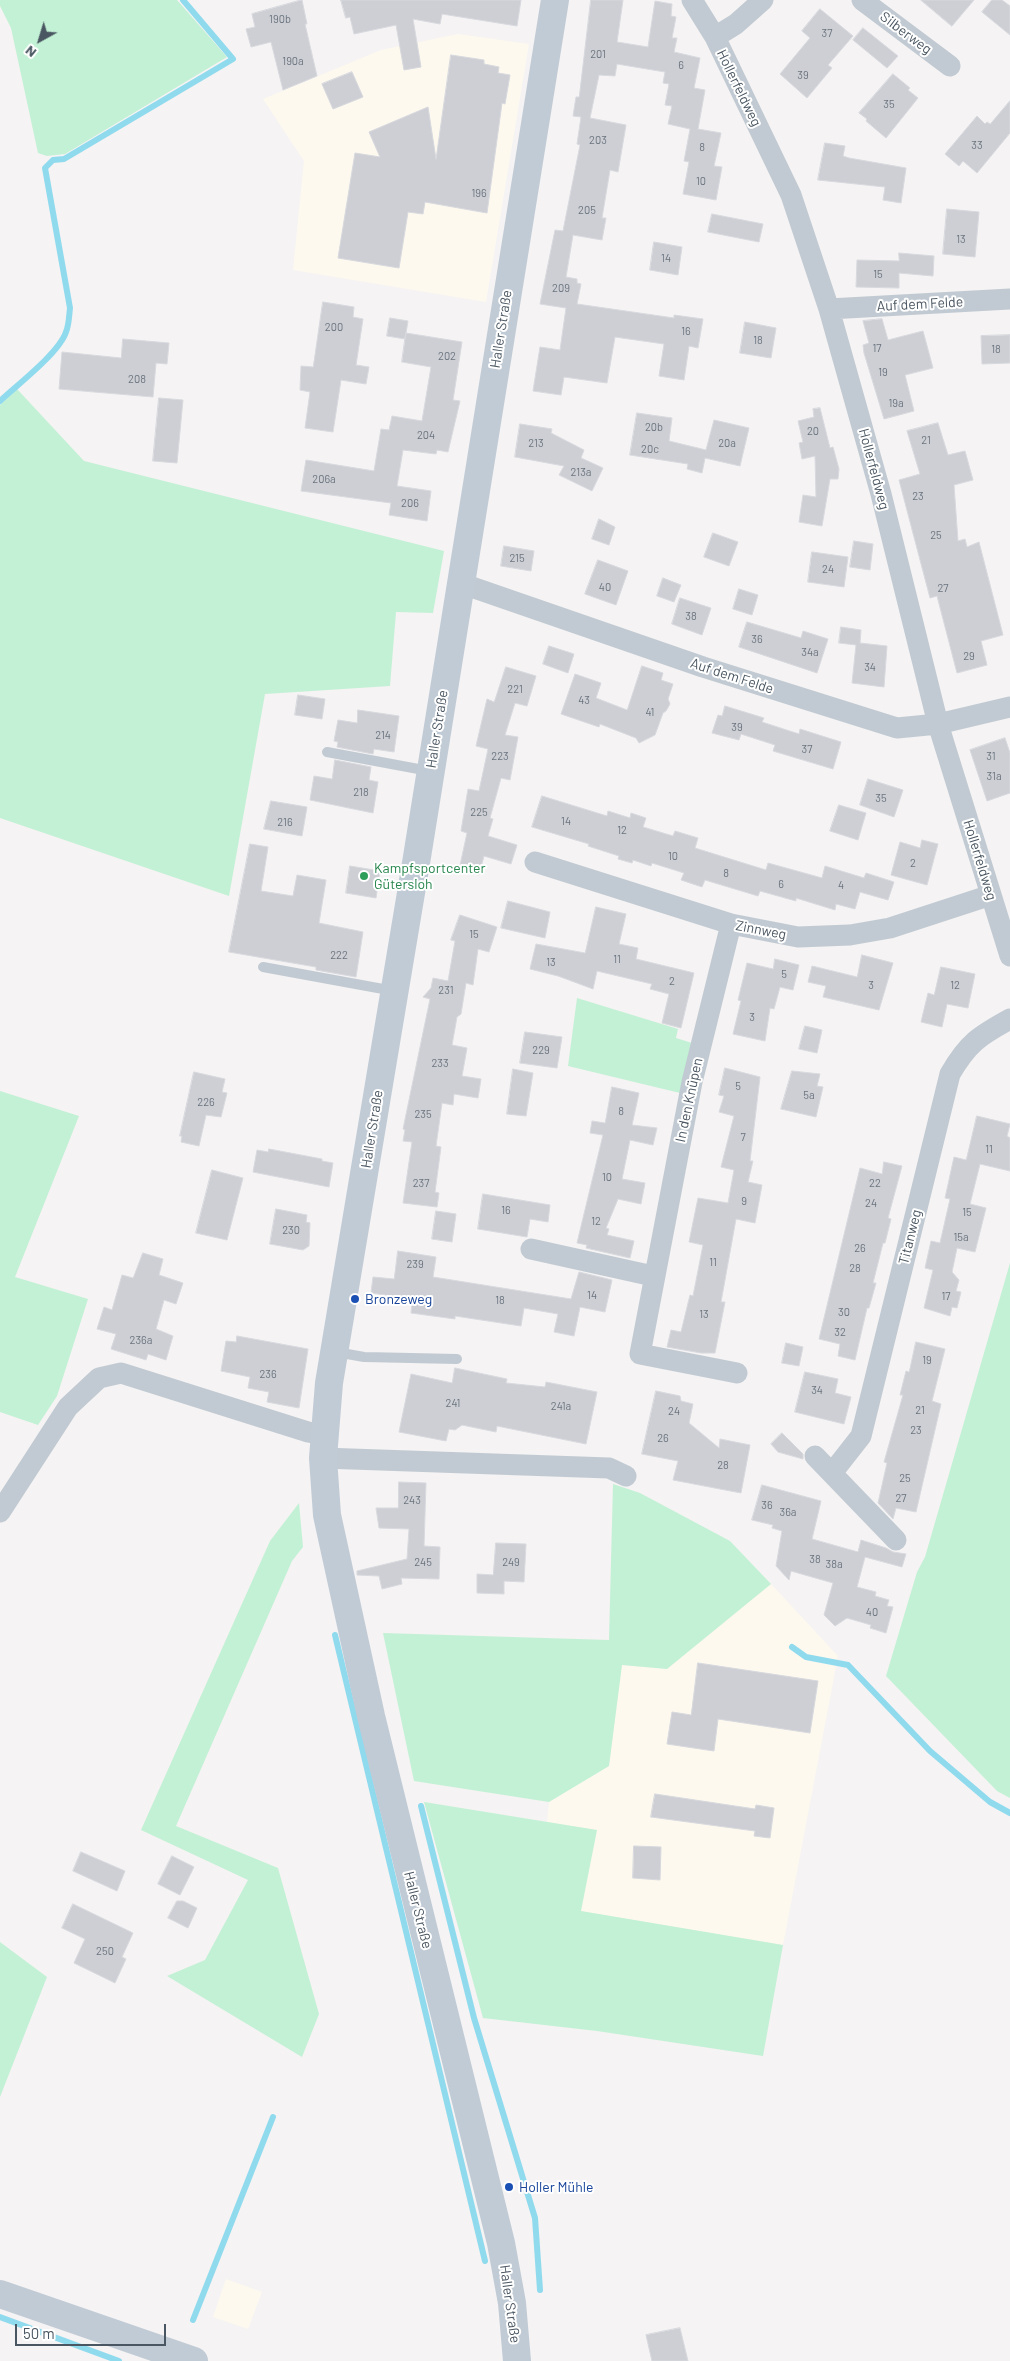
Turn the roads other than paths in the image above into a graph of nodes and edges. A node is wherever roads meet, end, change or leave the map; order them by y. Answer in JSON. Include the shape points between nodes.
{"nodes":[{"id":1,"x":555,"y":0,"type":"edge"},
{"id":2,"x":692,"y":0,"type":"edge"},
{"id":3,"x":763,"y":0,"type":"edge"},
{"id":4,"x":862,"y":0,"type":"edge"},
{"id":5,"x":715,"y":37,"type":"junction"},
{"id":6,"x":950,"y":66,"type":"dead end"},
{"id":7,"x":1010,"y":299,"type":"edge"},
{"id":8,"x":829,"y":308,"type":"junction"},
{"id":9,"x":460,"y":583,"type":"junction"},
{"id":10,"x":1010,"y":707,"type":"edge"},
{"id":11,"x":938,"y":724,"type":"junction"},
{"id":12,"x":327,"y":752,"type":"dead end"},
{"id":13,"x":430,"y":772,"type":"junction"},
{"id":14,"x":535,"y":862,"type":"dead end"},
{"id":15,"x":991,"y":895,"type":"junction"},
{"id":16,"x":731,"y":924,"type":"junction"},
{"id":17,"x":1010,"y":956,"type":"edge"},
{"id":18,"x":263,"y":967,"type":"dead end"},
{"id":19,"x":394,"y":992,"type":"junction"},
{"id":20,"x":1010,"y":1019,"type":"edge"},
{"id":21,"x":531,"y":1249,"type":"dead end"},
{"id":22,"x":654,"y":1276,"type":"junction"},
{"id":23,"x":334,"y":1352,"type":"junction"},
{"id":24,"x":457,"y":1358,"type":"dead end"},
{"id":25,"x":737,"y":1373,"type":"dead end"},
{"id":26,"x":324,"y":1447,"type":"junction"},
{"id":27,"x":815,"y":1456,"type":"dead end"},
{"id":28,"x":832,"y":1473,"type":"junction"},
{"id":29,"x":626,"y":1476,"type":"dead end"},
{"id":30,"x":0,"y":1512,"type":"edge"},
{"id":31,"x":896,"y":1540,"type":"dead end"},
{"id":32,"x":0,"y":2294,"type":"edge"},
{"id":33,"x":194,"y":2361,"type":"edge"},
{"id":34,"x":517,"y":2361,"type":"edge"}],
"edges":[{"from":1,"to":9,"type":"street","name":"Haller Straße"},
{"from":2,"to":5,"type":"street","name":"Hollerfeldweg"},
{"from":3,"to":5,"type":"street","via":[[736,24]]},
{"from":4,"to":6,"type":"street","name":"Silberweg"},
{"from":5,"to":8,"type":"street","name":"Hollerfeldweg","via":[[791,195]]},
{"from":7,"to":8,"type":"street","name":"Auf dem Felde"},
{"from":8,"to":11,"type":"street","name":"Hollerfeldweg","via":[[881,494]]},
{"from":9,"to":11,"type":"street","name":"Auf dem Felde","via":[[703,667],[898,728]]},
{"from":9,"to":13,"type":"street","name":"Haller Straße"},
{"from":10,"to":11,"type":"street","name":"Auf dem Felde"},
{"from":11,"to":15,"type":"street","name":"Hollerfeldweg"},
{"from":12,"to":13,"type":"lane"},
{"from":13,"to":19,"type":"street","name":"Haller Straße"},
{"from":14,"to":16,"type":"street","name":"Zinnweg"},
{"from":15,"to":16,"type":"street","name":"Zinnweg","via":[[890,928],[850,935],[798,937]]},
{"from":15,"to":17,"type":"street","name":"Hollerfeldweg"},
{"from":16,"to":22,"type":"street","name":"In den Knüpen","via":[[692,1082]]},
{"from":18,"to":19,"type":"lane"},
{"from":19,"to":23,"type":"street","name":"Haller Straße"},
{"from":20,"to":28,"type":"street","name":"Titanweg","via":[[980,1035],[962,1053],[950,1074],[861,1436]]},
{"from":21,"to":22,"type":"street"},
{"from":22,"to":25,"type":"street","name":"In den Knüpen","via":[[640,1354]]},
{"from":23,"to":24,"type":"lane","via":[[364,1357]]},
{"from":23,"to":26,"type":"street","name":"Haller Straße"},
{"from":26,"to":29,"type":"street","via":[[609,1468]]},
{"from":26,"to":30,"type":"street","via":[[308,1432],[121,1373],[98,1378],[68,1407]]},
{"from":26,"to":34,"type":"street","name":"Haller Straße","via":[[327,1515],[371,1716],[501,2242],[512,2303]]},
{"from":27,"to":28,"type":"street"},
{"from":28,"to":31,"type":"street"},
{"from":32,"to":33,"type":"street"}]}
